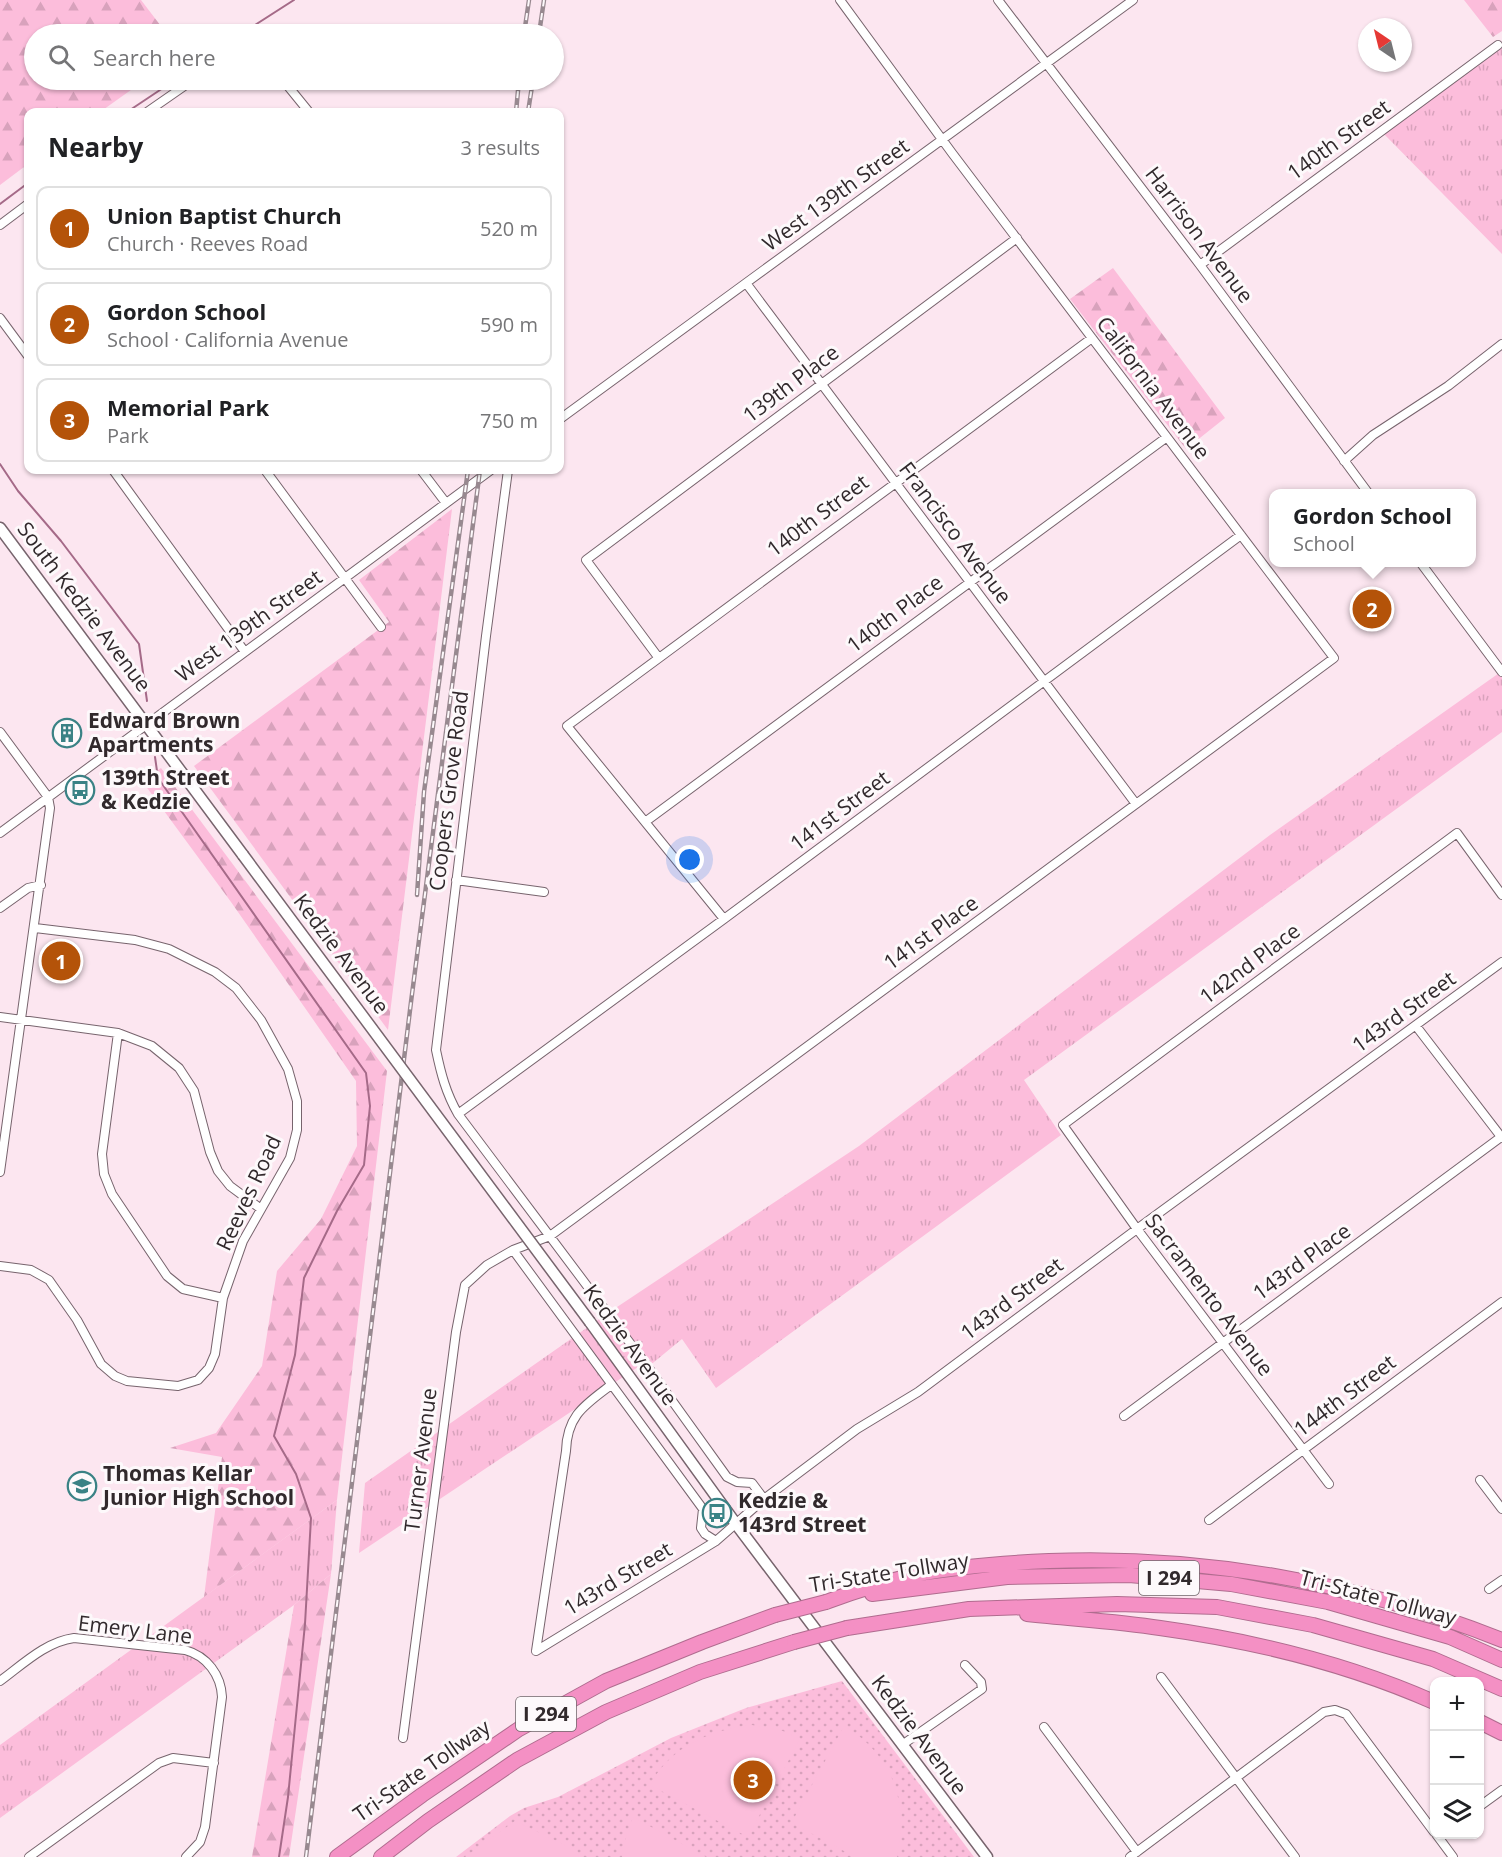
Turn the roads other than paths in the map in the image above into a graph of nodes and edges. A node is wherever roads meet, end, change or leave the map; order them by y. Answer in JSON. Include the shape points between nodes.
{"nodes":[{"id":1,"x":840,"y":0,"type":"edge"},
{"id":2,"x":998,"y":0,"type":"edge"},
{"id":3,"x":1133,"y":0,"type":"edge"},
{"id":4,"x":1498,"y":45,"type":"dead end"},
{"id":5,"x":1047,"y":64,"type":"junction"},
{"id":6,"x":180,"y":90,"type":"edge"},
{"id":7,"x":292,"y":90,"type":"edge"},
{"id":8,"x":156,"y":108,"type":"edge"},
{"id":9,"x":306,"y":108,"type":"edge"},
{"id":10,"x":943,"y":140,"type":"junction"},
{"id":11,"x":24,"y":207,"type":"edge"},
{"id":12,"x":0,"y":225,"type":"edge"},
{"id":13,"x":1017,"y":238,"type":"junction"},
{"id":14,"x":1200,"y":265,"type":"junction"},
{"id":15,"x":746,"y":283,"type":"junction"},
{"id":16,"x":0,"y":318,"type":"edge"},
{"id":17,"x":1092,"y":338,"type":"junction"},
{"id":18,"x":1502,"y":344,"type":"edge"},
{"id":19,"x":24,"y":351,"type":"edge"},
{"id":20,"x":821,"y":384,"type":"junction"},
{"id":21,"x":564,"y":416,"type":"edge"},
{"id":22,"x":1167,"y":437,"type":"junction"},
{"id":23,"x":1344,"y":461,"type":"junction"},
{"id":24,"x":116,"y":474,"type":"edge"},
{"id":25,"x":268,"y":474,"type":"edge"},
{"id":26,"x":424,"y":474,"type":"edge"},
{"id":27,"x":486,"y":474,"type":"edge"},
{"id":28,"x":507,"y":474,"type":"edge"},
{"id":29,"x":895,"y":482,"type":"junction"},
{"id":30,"x":1365,"y":489,"type":"edge"},
{"id":31,"x":446,"y":503,"type":"junction"},
{"id":32,"x":0,"y":528,"type":"edge"},
{"id":33,"x":1241,"y":535,"type":"junction"},
{"id":34,"x":1424,"y":567,"type":"edge"},
{"id":35,"x":345,"y":578,"type":"junction"},
{"id":36,"x":969,"y":582,"type":"junction"},
{"id":37,"x":381,"y":627,"type":"dead end"},
{"id":38,"x":245,"y":652,"type":"junction"},
{"id":39,"x":658,"y":657,"type":"junction"},
{"id":40,"x":1334,"y":658,"type":"joint"},
{"id":41,"x":1502,"y":672,"type":"edge"},
{"id":42,"x":1044,"y":682,"type":"junction"},
{"id":43,"x":147,"y":724,"type":"junction"},
{"id":44,"x":0,"y":732,"type":"edge"},
{"id":45,"x":48,"y":797,"type":"junction"},
{"id":46,"x":1136,"y":804,"type":"junction"},
{"id":47,"x":645,"y":822,"type":"junction"},
{"id":48,"x":0,"y":833,"type":"edge"},
{"id":49,"x":243,"y":855,"type":"joint"},
{"id":50,"x":456,"y":880,"type":"junction"},
{"id":51,"x":40,"y":885,"type":"junction"},
{"id":52,"x":544,"y":892,"type":"dead end"},
{"id":53,"x":1502,"y":895,"type":"edge"},
{"id":54,"x":0,"y":908,"type":"edge"},
{"id":55,"x":724,"y":919,"type":"junction"},
{"id":56,"x":35,"y":928,"type":"junction"},
{"id":57,"x":1502,"y":963,"type":"edge"},
{"id":58,"x":0,"y":1017,"type":"edge"},
{"id":59,"x":21,"y":1019,"type":"junction"},
{"id":60,"x":1416,"y":1026,"type":"junction"},
{"id":61,"x":118,"y":1033,"type":"junction"},
{"id":62,"x":458,"y":1114,"type":"junction"},
{"id":63,"x":1063,"y":1125,"type":"joint"},
{"id":64,"x":1502,"y":1137,"type":"edge"},
{"id":65,"x":0,"y":1172,"type":"edge"},
{"id":66,"x":261,"y":1209,"type":"junction"},
{"id":67,"x":1137,"y":1229,"type":"junction"},
{"id":68,"x":550,"y":1236,"type":"junction"},
{"id":69,"x":513,"y":1250,"type":"junction"},
{"id":70,"x":0,"y":1266,"type":"edge"},
{"id":71,"x":223,"y":1298,"type":"junction"},
{"id":72,"x":1502,"y":1302,"type":"edge"},
{"id":73,"x":1222,"y":1343,"type":"junction"},
{"id":74,"x":611,"y":1385,"type":"junction"},
{"id":75,"x":1124,"y":1416,"type":"dead end"},
{"id":76,"x":1304,"y":1449,"type":"junction"},
{"id":77,"x":1480,"y":1480,"type":"dead end"},
{"id":78,"x":1329,"y":1484,"type":"dead end"},
{"id":79,"x":764,"y":1499,"type":"junction"},
{"id":80,"x":1502,"y":1509,"type":"edge"},
{"id":81,"x":1209,"y":1520,"type":"dead end"},
{"id":82,"x":736,"y":1524,"type":"junction"},
{"id":83,"x":716,"y":1540,"type":"junction"},
{"id":84,"x":1502,"y":1580,"type":"edge"},
{"id":85,"x":1489,"y":1589,"type":"dead end"},
{"id":86,"x":826,"y":1602,"type":"junction"},
{"id":87,"x":969,"y":1609,"type":"junction"},
{"id":88,"x":1460,"y":1623,"type":"junction"},
{"id":89,"x":1502,"y":1632,"type":"edge"},
{"id":90,"x":1502,"y":1640,"type":"edge"},
{"id":91,"x":1502,"y":1660,"type":"edge"},
{"id":92,"x":965,"y":1665,"type":"dead end"},
{"id":93,"x":1161,"y":1677,"type":"dead end"},
{"id":94,"x":0,"y":1682,"type":"edge"},
{"id":95,"x":1502,"y":1689,"type":"edge"},
{"id":96,"x":1430,"y":1700,"type":"edge"},
{"id":97,"x":1484,"y":1724,"type":"edge"},
{"id":98,"x":1044,"y":1727,"type":"dead end"},
{"id":99,"x":1502,"y":1733,"type":"edge"},
{"id":100,"x":403,"y":1738,"type":"dead end"},
{"id":101,"x":902,"y":1745,"type":"junction"},
{"id":102,"x":214,"y":1763,"type":"junction"},
{"id":103,"x":1236,"y":1778,"type":"junction"},
{"id":104,"x":1502,"y":1790,"type":"edge"},
{"id":105,"x":1484,"y":1803,"type":"edge"},
{"id":106,"x":1430,"y":1826,"type":"edge"},
{"id":107,"x":1440,"y":1839,"type":"edge"},
{"id":108,"x":1134,"y":1854,"type":"edge"},
{"id":109,"x":339,"y":1856,"type":"edge"},
{"id":110,"x":29,"y":1857,"type":"edge"},
{"id":111,"x":186,"y":1857,"type":"edge"},
{"id":112,"x":381,"y":1857,"type":"edge"},
{"id":113,"x":987,"y":1857,"type":"edge"},
{"id":114,"x":1295,"y":1857,"type":"edge"},
{"id":115,"x":1453,"y":1857,"type":"edge"}],
"edges":[{"from":1,"to":10,"type":"street","name":"California Avenue"},
{"from":2,"to":5,"type":"street","name":"Harrison Avenue"},
{"from":3,"to":5,"type":"street","name":"West 139th Street"},
{"from":4,"to":14,"type":"street","name":"140th Street"},
{"from":5,"to":10,"type":"street","name":"West 139th Street"},
{"from":5,"to":14,"type":"street","name":"Harrison Avenue"},
{"from":6,"to":8,"type":"street"},
{"from":7,"to":9,"type":"street"},
{"from":10,"to":13,"type":"street","name":"California Avenue"},
{"from":10,"to":15,"type":"street","name":"West 139th Street"},
{"from":11,"to":12,"type":"street"},
{"from":13,"to":17,"type":"street","name":"California Avenue"},
{"from":13,"to":20,"type":"street","name":"139th Place"},
{"from":14,"to":23,"type":"street","name":"Harrison Avenue"},
{"from":15,"to":20,"type":"street","name":"Francisco Avenue"},
{"from":15,"to":21,"type":"street","name":"West 139th Street"},
{"from":16,"to":19,"type":"street"},
{"from":17,"to":22,"type":"street","name":"California Avenue"},
{"from":17,"to":29,"type":"street","name":"140th Street"},
{"from":18,"to":23,"type":"street","via":[[1448,386],[1373,435]]},
{"from":20,"to":29,"type":"street","name":"Francisco Avenue"},
{"from":20,"to":39,"type":"street","name":"139th Place","via":[[586,560]]},
{"from":22,"to":33,"type":"street","name":"California Avenue"},
{"from":22,"to":36,"type":"street","name":"140th Place"},
{"from":23,"to":30,"type":"street","name":"Harrison Avenue"},
{"from":24,"to":38,"type":"street"},
{"from":25,"to":35,"type":"street"},
{"from":26,"to":31,"type":"street"},
{"from":27,"to":31,"type":"street","name":"West 139th Street"},
{"from":28,"to":50,"type":"street","name":"Coopers Grove Road"},
{"from":29,"to":36,"type":"street","name":"Francisco Avenue"},
{"from":29,"to":39,"type":"street","name":"140th Street"},
{"from":31,"to":35,"type":"street","name":"West 139th Street"},
{"from":32,"to":43,"type":"main road","name":"South Kedzie Avenue"},
{"from":33,"to":40,"type":"street","name":"California Avenue"},
{"from":33,"to":42,"type":"street","name":"141st Street"},
{"from":34,"to":41,"type":"street"},
{"from":35,"to":37,"type":"street"},
{"from":35,"to":38,"type":"street","name":"West 139th Street"},
{"from":36,"to":42,"type":"street","name":"Francisco Avenue"},
{"from":36,"to":47,"type":"street","name":"140th Place"},
{"from":38,"to":43,"type":"street","name":"West 139th Street"},
{"from":39,"to":47,"type":"street","name":"140th Street","via":[[567,726]]},
{"from":40,"to":46,"type":"street","name":"141st Place"},
{"from":42,"to":46,"type":"street","name":"Francisco Avenue"},
{"from":42,"to":55,"type":"street","name":"141st Street"},
{"from":43,"to":45,"type":"street","name":"West 139th Street"},
{"from":43,"to":49,"type":"main road","name":"South Kedzie Avenue"},
{"from":44,"to":45,"type":"street"},
{"from":45,"to":48,"type":"street","name":"West 139th Street"},
{"from":45,"to":51,"type":"street"},
{"from":46,"to":68,"type":"street","name":"141st Place"},
{"from":47,"to":55,"type":"street"},
{"from":49,"to":82,"type":"main road","name":"Kedzie Avenue","bridge":true},
{"from":50,"to":52,"type":"street"},
{"from":50,"to":62,"type":"street","name":"Coopers Grove Road","via":[[436,1050],[442,1082]]},
{"from":51,"to":54,"type":"street","via":[[28,888]]},
{"from":51,"to":56,"type":"street"},
{"from":53,"to":63,"type":"street","name":"142nd Place","via":[[1457,833]]},
{"from":55,"to":62,"type":"street","name":"141st Street"},
{"from":56,"to":59,"type":"street"},
{"from":56,"to":66,"type":"street","name":"Reeves Road","via":[[135,940],[169,949],[215,972],[236,988],[261,1020],[288,1069],[297,1101],[297,1130],[290,1158]]},
{"from":57,"to":60,"type":"street","name":"143rd Street"},
{"from":58,"to":59,"type":"street"},
{"from":59,"to":61,"type":"street"},
{"from":59,"to":65,"type":"street"},
{"from":60,"to":64,"type":"street"},
{"from":60,"to":67,"type":"street","name":"143rd Street"},
{"from":61,"to":66,"type":"street","via":[[152,1046],[179,1068],[194,1091],[218,1171],[230,1186]]},
{"from":61,"to":71,"type":"street","via":[[102,1154],[111,1194],[167,1276],[183,1289]]},
{"from":62,"to":68,"type":"street","name":"Coopers Grove Road"},
{"from":63,"to":67,"type":"street","name":"Sacramento Avenue"},
{"from":64,"to":73,"type":"street","name":"143rd Place"},
{"from":66,"to":71,"type":"street","name":"Reeves Road","via":[[243,1241]]},
{"from":67,"to":73,"type":"street","name":"Sacramento Avenue"},
{"from":67,"to":79,"type":"street","name":"143rd Street","via":[[918,1392],[857,1429]]},
{"from":68,"to":69,"type":"street","name":"Turner Avenue"},
{"from":68,"to":79,"type":"street","name":"Coopers Grove Road","via":[[727,1477],[752,1483]]},
{"from":69,"to":74,"type":"street"},
{"from":69,"to":100,"type":"street","name":"Turner Avenue","via":[[487,1265],[465,1285]]},
{"from":70,"to":71,"type":"street","name":"Reeves Road","via":[[31,1270],[49,1280],[101,1364],[127,1381],[178,1386],[198,1380],[215,1354]]},
{"from":72,"to":76,"type":"street","name":"144th Street"},
{"from":73,"to":75,"type":"street","name":"143rd Place"},
{"from":73,"to":76,"type":"street","name":"Sacramento Avenue"},
{"from":74,"to":83,"type":"street","via":[[704,1509],[701,1528]]},
{"from":74,"to":83,"type":"street","name":"143rd Street","via":[[577,1413],[567,1435],[536,1651]]},
{"from":76,"to":78,"type":"street","name":"Sacramento Avenue"},
{"from":76,"to":81,"type":"street","name":"144th Street"},
{"from":77,"to":80,"type":"street"},
{"from":79,"to":82,"type":"street","name":"143rd Street"},
{"from":82,"to":83,"type":"street","name":"143rd Street"},
{"from":82,"to":101,"type":"main road","name":"Kedzie Avenue"},
{"from":84,"to":85,"type":"street"},
{"from":86,"to":88,"type":"highway","via":[[940,1570],[1113,1559],[1272,1575],[1361,1593]]},
{"from":86,"to":91,"type":"highway","name":"Tri-State Tollway","number":"I 294","via":[[1007,1577],[1129,1575],[1231,1584],[1328,1602],[1450,1637]]},
{"from":86,"to":109,"type":"highway","name":"Tri-State Tollway","number":"I 294","bridge":true,"via":[[775,1615],[606,1681],[519,1729]]},
{"from":87,"to":95,"type":"highway","name":"Tri-State Tollway","number":"I 294","via":[[1118,1604],[1217,1607],[1313,1625],[1434,1659]]},
{"from":87,"to":96,"type":"highway","via":[[1159,1627],[1237,1641],[1353,1671]]},
{"from":87,"to":112,"type":"highway","name":"Tri-State Tollway","number":"I 294","bridge":true,"via":[[847,1628],[700,1672],[606,1712],[517,1760]]},
{"from":88,"to":89,"type":"highway"},
{"from":88,"to":90,"type":"highway"},
{"from":92,"to":101,"type":"street","via":[[981,1682],[982,1689]]},
{"from":93,"to":103,"type":"street"},
{"from":94,"to":102,"type":"street","name":"Emery Lane","via":[[43,1649],[66,1639],[191,1652],[211,1668],[222,1689]]},
{"from":97,"to":99,"type":"highway"},
{"from":98,"to":108,"type":"street"},
{"from":101,"to":113,"type":"main road","name":"Kedzie Avenue"},
{"from":102,"to":110,"type":"street","via":[[172,1758],[159,1763]]},
{"from":102,"to":111,"type":"street","name":"Emery Lane","via":[[204,1834]]},
{"from":103,"to":106,"type":"street","via":[[1324,1712],[1335,1710],[1346,1714]]},
{"from":103,"to":108,"type":"street"},
{"from":103,"to":114,"type":"street"},
{"from":104,"to":105,"type":"street"},
{"from":107,"to":115,"type":"street"}]}
